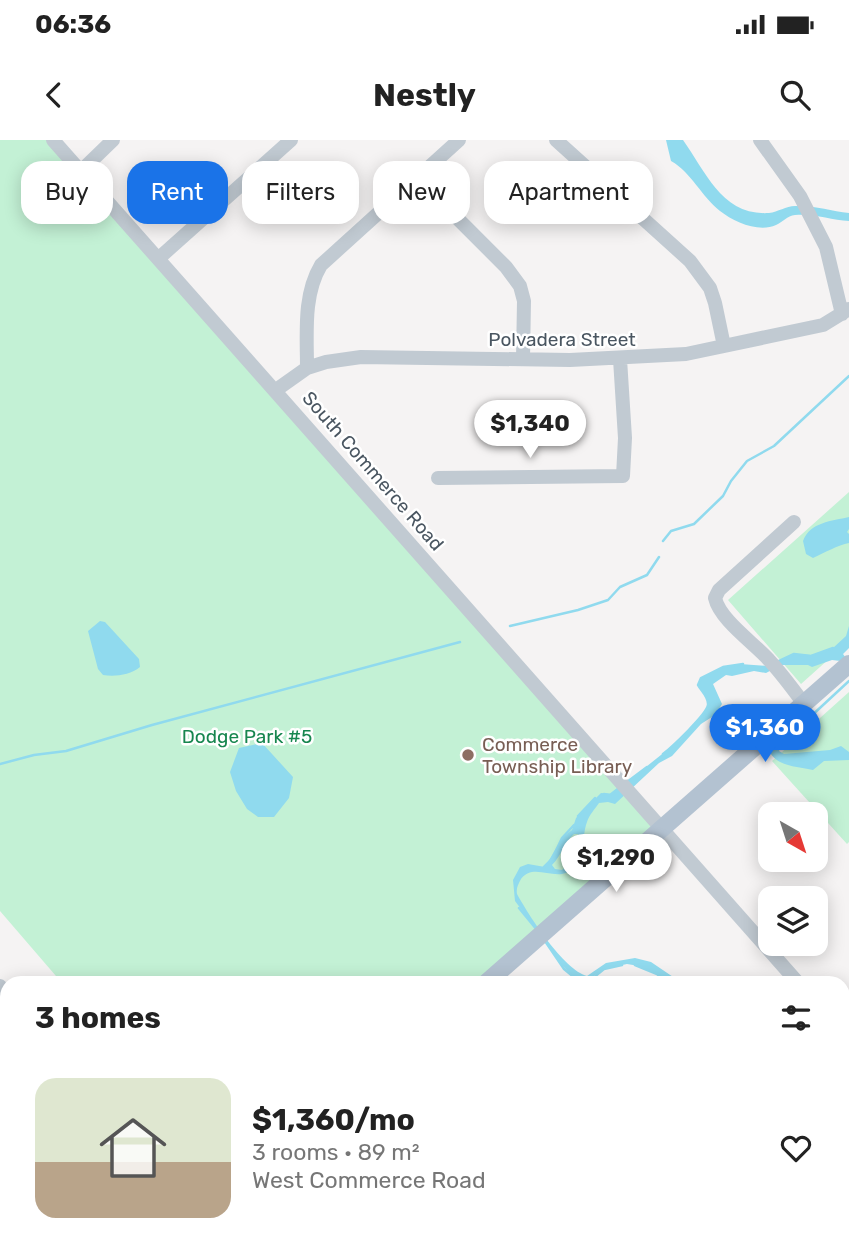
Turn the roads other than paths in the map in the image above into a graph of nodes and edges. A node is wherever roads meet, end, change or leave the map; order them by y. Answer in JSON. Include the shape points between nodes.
{"nodes":[{"id":1,"x":53,"y":140,"type":"edge"},
{"id":2,"x":113,"y":140,"type":"edge"},
{"id":3,"x":291,"y":140,"type":"edge"},
{"id":4,"x":459,"y":140,"type":"edge"},
{"id":5,"x":556,"y":140,"type":"edge"},
{"id":6,"x":760,"y":140,"type":"edge"},
{"id":7,"x":72,"y":161,"type":"edge"},
{"id":8,"x":91,"y":161,"type":"edge"},
{"id":9,"x":436,"y":161,"type":"edge"},
{"id":10,"x":113,"y":207,"type":"edge"},
{"id":11,"x":373,"y":218,"type":"edge"},
{"id":12,"x":463,"y":224,"type":"edge"},
{"id":13,"x":159,"y":258,"type":"junction"},
{"id":14,"x":845,"y":311,"type":"edge"},
{"id":15,"x":724,"y":346,"type":"junction"},
{"id":16,"x":523,"y":359,"type":"junction"},
{"id":17,"x":620,"y":359,"type":"junction"},
{"id":18,"x":307,"y":368,"type":"junction"},
{"id":19,"x":276,"y":390,"type":"junction"},
{"id":20,"x":438,"y":478,"type":"dead end"},
{"id":21,"x":794,"y":522,"type":"dead end"},
{"id":22,"x":846,"y":666,"type":"edge"},
{"id":23,"x":804,"y":704,"type":"junction"},
{"id":24,"x":661,"y":829,"type":"junction"},
{"id":25,"x":494,"y":976,"type":"edge"},
{"id":26,"x":792,"y":976,"type":"edge"}],
"edges":[{"from":1,"to":7,"type":"street","name":"South Commerce Road"},
{"from":2,"to":8,"type":"street"},
{"from":3,"to":13,"type":"street"},
{"from":4,"to":9,"type":"street"},
{"from":5,"to":15,"type":"street","via":[[690,261],[710,288]]},
{"from":6,"to":14,"type":"street","via":[[816,225]]},
{"from":10,"to":13,"type":"street","name":"South Commerce Road"},
{"from":11,"to":18,"type":"street","via":[[321,265],[312,281]]},
{"from":12,"to":16,"type":"street","via":[[520,286]]},
{"from":13,"to":19,"type":"street","name":"South Commerce Road"},
{"from":14,"to":15,"type":"street","name":"Polvadera Street","via":[[823,324]]},
{"from":15,"to":17,"type":"street","name":"Polvadera Street"},
{"from":16,"to":17,"type":"street","name":"Polvadera Street"},
{"from":16,"to":18,"type":"street","name":"Polvadera Street","via":[[361,357]]},
{"from":17,"to":20,"type":"street","via":[[623,476]]},
{"from":18,"to":19,"type":"street","name":"Polvadera Street"},
{"from":19,"to":24,"type":"street","name":"South Commerce Road"},
{"from":21,"to":23,"type":"street","via":[[715,598]]},
{"from":22,"to":23,"type":"main road"},
{"from":23,"to":24,"type":"main road"},
{"from":24,"to":25,"type":"main road"},
{"from":24,"to":26,"type":"street","name":"South Commerce Road"}]}
